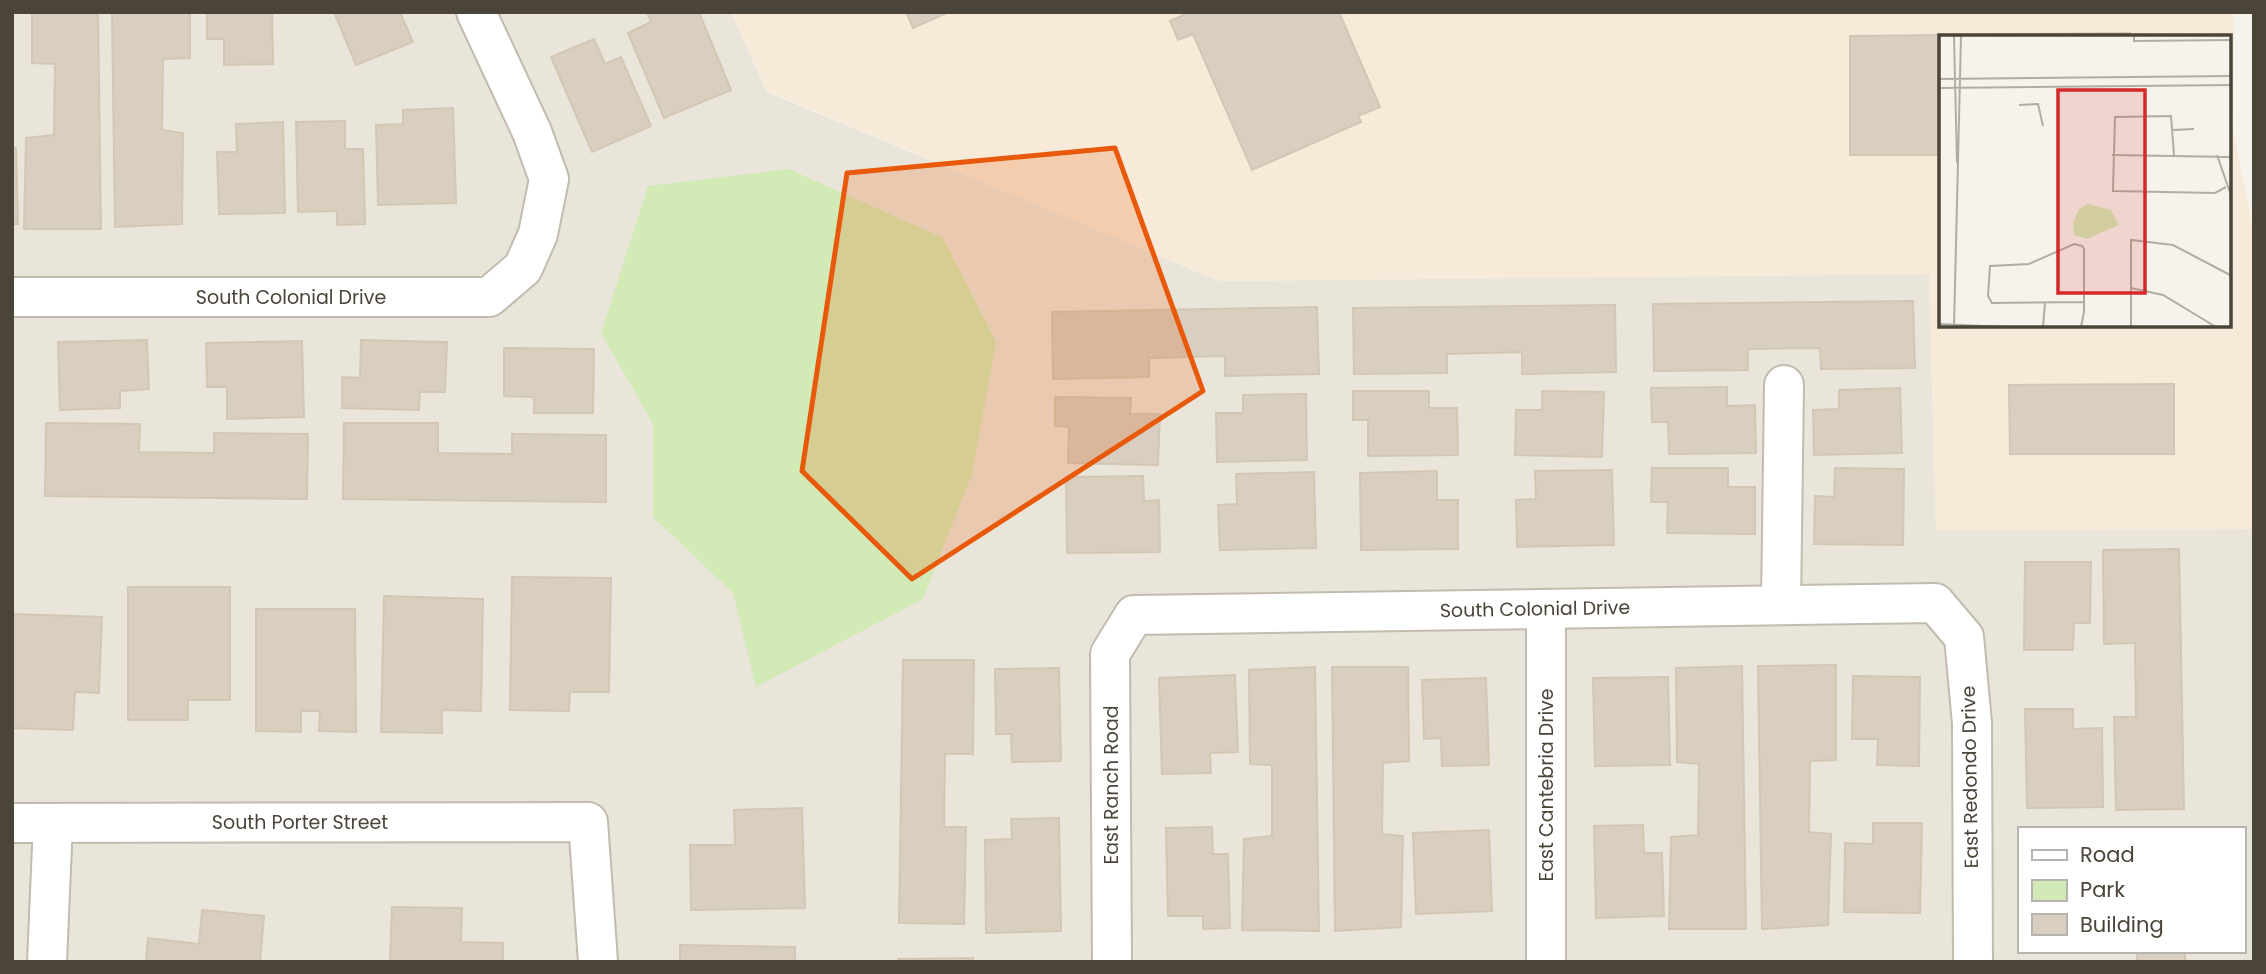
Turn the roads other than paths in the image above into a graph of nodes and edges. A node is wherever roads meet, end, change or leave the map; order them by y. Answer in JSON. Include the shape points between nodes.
{"nodes":[{"id":1,"x":476,"y":12,"type":"edge"},
{"id":2,"x":12,"y":297,"type":"edge"},
{"id":3,"x":1784,"y":385,"type":"dead end"},
{"id":4,"x":1935,"y":603,"type":"joint"},
{"id":5,"x":1782,"y":605,"type":"junction"},
{"id":6,"x":1546,"y":609,"type":"junction"},
{"id":7,"x":1134,"y":615,"type":"joint"},
{"id":8,"x":12,"y":822,"type":"edge"},
{"id":9,"x":53,"y":823,"type":"junction"},
{"id":10,"x":47,"y":962,"type":"edge"},
{"id":11,"x":598,"y":962,"type":"edge"},
{"id":12,"x":1112,"y":962,"type":"edge"},
{"id":13,"x":1546,"y":962,"type":"edge"},
{"id":14,"x":1973,"y":962,"type":"edge"}],
"edges":[{"from":1,"to":2,"type":"street","name":"South Colonial Drive","via":[[532,131],[549,180],[538,234],[523,268],[489,297]]},
{"from":3,"to":5,"type":"street"},
{"from":4,"to":5,"type":"street","name":"South Colonial Drive"},
{"from":4,"to":14,"type":"street","name":"East Redondo Drive","via":[[1964,636],[1972,723]]},
{"from":5,"to":6,"type":"street","name":"South Colonial Drive"},
{"from":6,"to":7,"type":"street","name":"South Colonial Drive"},
{"from":6,"to":13,"type":"street","name":"East Cantebria Drive"},
{"from":7,"to":12,"type":"street","name":"East Ranch Road","via":[[1110,653]]},
{"from":8,"to":9,"type":"street","name":"South Porter Street"},
{"from":9,"to":10,"type":"street"},
{"from":9,"to":11,"type":"street","name":"South Porter Street","via":[[588,822]]}]}
